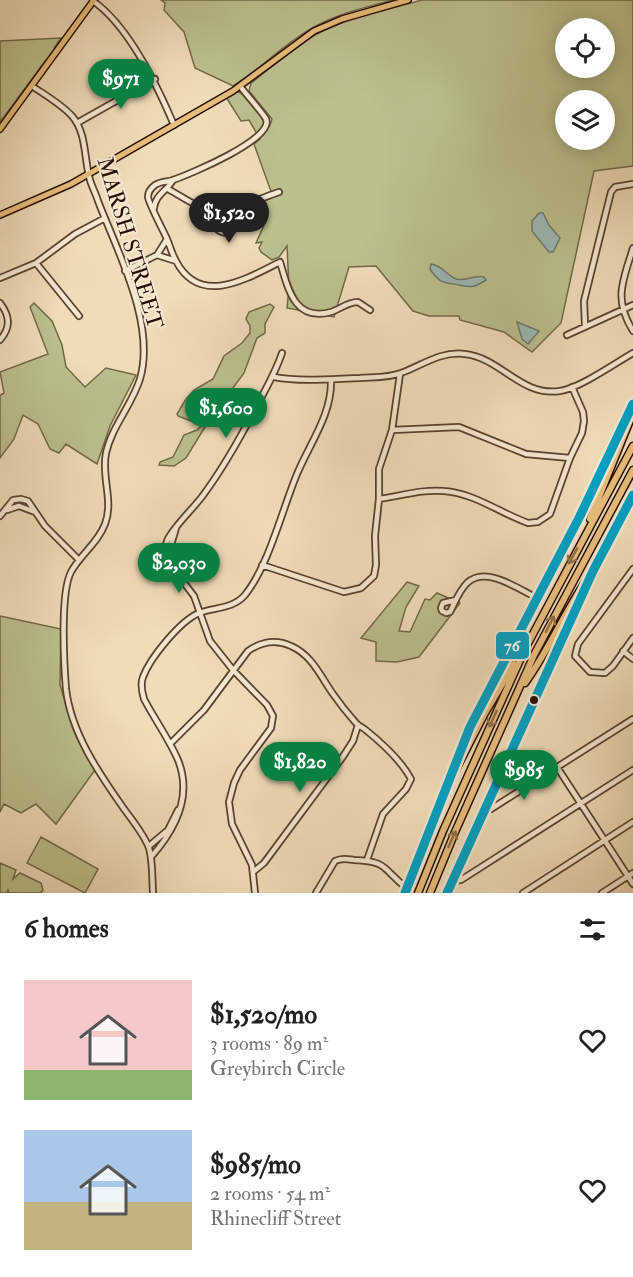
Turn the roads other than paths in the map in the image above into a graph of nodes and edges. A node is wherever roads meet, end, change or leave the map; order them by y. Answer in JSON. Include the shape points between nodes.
{"nodes":[{"id":1,"x":408,"y":0,"type":"edge"},
{"id":2,"x":94,"y":1,"type":"edge"},
{"id":3,"x":154,"y":79,"type":"junction"},
{"id":4,"x":32,"y":86,"type":"junction"},
{"id":5,"x":240,"y":86,"type":"junction"},
{"id":6,"x":76,"y":123,"type":"junction"},
{"id":7,"x":174,"y":124,"type":"junction"},
{"id":8,"x":0,"y":129,"type":"edge"},
{"id":9,"x":89,"y":174,"type":"junction"},
{"id":10,"x":173,"y":180,"type":"junction"},
{"id":11,"x":633,"y":184,"type":"edge"},
{"id":12,"x":168,"y":189,"type":"junction"},
{"id":13,"x":279,"y":192,"type":"dead end"},
{"id":14,"x":236,"y":207,"type":"junction"},
{"id":15,"x":212,"y":209,"type":"junction"},
{"id":16,"x":154,"y":211,"type":"junction"},
{"id":17,"x":0,"y":215,"type":"edge"},
{"id":18,"x":105,"y":218,"type":"junction"},
{"id":19,"x":167,"y":239,"type":"junction"},
{"id":20,"x":633,"y":248,"type":"edge"},
{"id":21,"x":157,"y":255,"type":"junction"},
{"id":22,"x":176,"y":261,"type":"junction"},
{"id":23,"x":36,"y":263,"type":"junction"},
{"id":24,"x":125,"y":271,"type":"junction"},
{"id":25,"x":0,"y":278,"type":"edge"},
{"id":26,"x":0,"y":303,"type":"edge"},
{"id":27,"x":633,"y":305,"type":"edge"},
{"id":28,"x":623,"y":309,"type":"junction"},
{"id":29,"x":370,"y":310,"type":"dead end"},
{"id":30,"x":79,"y":316,"type":"dead end"},
{"id":31,"x":585,"y":326,"type":"junction"},
{"id":32,"x":633,"y":331,"type":"edge"},
{"id":33,"x":567,"y":335,"type":"dead end"},
{"id":34,"x":0,"y":340,"type":"edge"},
{"id":35,"x":282,"y":353,"type":"dead end"},
{"id":36,"x":633,"y":353,"type":"edge"},
{"id":37,"x":400,"y":374,"type":"junction"},
{"id":38,"x":273,"y":376,"type":"junction"},
{"id":39,"x":331,"y":380,"type":"junction"},
{"id":40,"x":572,"y":387,"type":"junction"},
{"id":41,"x":633,"y":404,"type":"edge"},
{"id":42,"x":633,"y":413,"type":"edge"},
{"id":43,"x":392,"y":430,"type":"junction"},
{"id":44,"x":633,"y":446,"type":"edge"},
{"id":45,"x":570,"y":458,"type":"junction"},
{"id":46,"x":633,"y":470,"type":"edge"},
{"id":47,"x":633,"y":495,"type":"edge"},
{"id":48,"x":379,"y":499,"type":"junction"},
{"id":49,"x":1,"y":514,"type":"edge"},
{"id":50,"x":585,"y":534,"type":"junction"},
{"id":51,"x":79,"y":561,"type":"junction"},
{"id":52,"x":262,"y":565,"type":"junction"},
{"id":53,"x":633,"y":569,"type":"edge"},
{"id":54,"x":593,"y":571,"type":"junction"},
{"id":55,"x":537,"y":598,"type":"junction"},
{"id":56,"x":456,"y":600,"type":"dead end"},
{"id":57,"x":200,"y":613,"type":"junction"},
{"id":58,"x":633,"y":638,"type":"edge"},
{"id":59,"x":525,"y":649,"type":"junction"},
{"id":60,"x":624,"y":651,"type":"junction"},
{"id":61,"x":633,"y":659,"type":"edge"},
{"id":62,"x":233,"y":670,"type":"junction"},
{"id":63,"x":516,"y":695,"type":"junction"},
{"id":64,"x":633,"y":718,"type":"edge"},
{"id":65,"x":358,"y":725,"type":"junction"},
{"id":66,"x":170,"y":744,"type":"junction"},
{"id":67,"x":557,"y":767,"type":"junction"},
{"id":68,"x":633,"y":770,"type":"edge"},
{"id":69,"x":450,"y":781,"type":"junction"},
{"id":70,"x":182,"y":802,"type":"junction"},
{"id":71,"x":582,"y":803,"type":"junction"},
{"id":72,"x":484,"y":810,"type":"junction"},
{"id":73,"x":633,"y":822,"type":"edge"},
{"id":74,"x":605,"y":839,"type":"junction"},
{"id":75,"x":148,"y":846,"type":"junction"},
{"id":76,"x":151,"y":857,"type":"junction"},
{"id":77,"x":367,"y":860,"type":"junction"},
{"id":78,"x":253,"y":872,"type":"junction"},
{"id":79,"x":630,"y":875,"type":"edge"},
{"id":80,"x":452,"y":881,"type":"junction"},
{"id":81,"x":633,"y":884,"type":"edge"},
{"id":82,"x":406,"y":890,"type":"edge"},
{"id":83,"x":153,"y":893,"type":"edge"},
{"id":84,"x":255,"y":893,"type":"edge"},
{"id":85,"x":316,"y":893,"type":"edge"},
{"id":86,"x":418,"y":893,"type":"edge"},
{"id":87,"x":430,"y":893,"type":"edge"},
{"id":88,"x":448,"y":893,"type":"edge"},
{"id":89,"x":523,"y":893,"type":"edge"},
{"id":90,"x":602,"y":893,"type":"edge"}],
"edges":[{"from":1,"to":5,"type":"main road","via":[[314,31]]},
{"from":2,"to":3,"type":"street","via":[[113,19]]},
{"from":2,"to":4,"type":"main road"},
{"from":3,"to":6,"type":"street"},
{"from":3,"to":7,"type":"street"},
{"from":4,"to":6,"type":"street","name":"MARSH STREET","via":[[63,108]]},
{"from":4,"to":8,"type":"main road"},
{"from":5,"to":7,"type":"main road"},
{"from":5,"to":10,"type":"street","via":[[266,119],[264,131],[229,155]]},
{"from":6,"to":9,"type":"street","name":"MARSH STREET"},
{"from":7,"to":9,"type":"main road"},
{"from":9,"to":17,"type":"main road"},
{"from":9,"to":18,"type":"street","name":"MARSH STREET"},
{"from":10,"to":12,"type":"street"},
{"from":10,"to":16,"type":"street","via":[[157,184],[150,191],[148,200]]},
{"from":11,"to":31,"type":"street","via":[[613,188],[584,301]]},
{"from":12,"to":15,"type":"street","via":[[200,207]]},
{"from":12,"to":16,"type":"street","via":[[156,198]]},
{"from":13,"to":14,"type":"street"},
{"from":14,"to":15,"type":"street"},
{"from":14,"to":15,"type":"street","via":[[238,223],[228,233],[215,227]]},
{"from":16,"to":19,"type":"street"},
{"from":18,"to":23,"type":"street"},
{"from":18,"to":24,"type":"street","name":"MARSH STREET"},
{"from":19,"to":21,"type":"street"},
{"from":19,"to":22,"type":"street"},
{"from":20,"to":28,"type":"street","via":[[621,291]]},
{"from":21,"to":22,"type":"street"},
{"from":21,"to":24,"type":"street"},
{"from":22,"to":29,"type":"street","via":[[196,282],[217,287],[280,262],[288,291],[299,306],[320,313],[358,302]]},
{"from":23,"to":25,"type":"street"},
{"from":23,"to":30,"type":"street"},
{"from":24,"to":51,"type":"street","name":"MARSH STREET","via":[[141,323],[143,362],[137,387],[106,453],[109,504],[105,525]]},
{"from":26,"to":34,"type":"street","via":[[9,323]]},
{"from":27,"to":28,"type":"street"},
{"from":28,"to":31,"type":"street"},
{"from":28,"to":32,"type":"street"},
{"from":31,"to":33,"type":"street"},
{"from":35,"to":38,"type":"street"},
{"from":36,"to":40,"type":"street"},
{"from":37,"to":39,"type":"street"},
{"from":37,"to":40,"type":"street","via":[[436,357],[464,354],[483,359],[533,389],[553,392]]},
{"from":37,"to":43,"type":"street"},
{"from":38,"to":39,"type":"street"},
{"from":38,"to":57,"type":"street","via":[[216,477],[165,547],[172,567],[193,592]]},
{"from":39,"to":52,"type":"street","via":[[324,418]]},
{"from":40,"to":45,"type":"street","via":[[584,421]]},
{"from":41,"to":55,"type":"main road"},
{"from":42,"to":50,"type":"highway"},
{"from":43,"to":45,"type":"street","via":[[459,427],[526,454]]},
{"from":43,"to":48,"type":"street","via":[[379,469]]},
{"from":44,"to":50,"type":"highway"},
{"from":45,"to":48,"type":"street","via":[[554,507],[538,522],[522,521],[452,492],[430,491]]},
{"from":63,"to":46,"type":"highway","one_way":true,"via":[[560,603]]},
{"from":47,"to":54,"type":"main road"},
{"from":48,"to":52,"type":"street","via":[[374,576],[361,588],[344,592]]},
{"from":49,"to":51,"type":"street","via":[[14,506],[36,512]]},
{"from":50,"to":59,"type":"highway","one_way":true},
{"from":51,"to":75,"type":"street","name":"MARSH STREET","via":[[64,594],[65,680],[70,713],[102,775]]},
{"from":52,"to":57,"type":"street","via":[[238,602]]},
{"from":53,"to":60,"type":"street","via":[[575,653],[588,671],[600,674],[610,669]]},
{"from":54,"to":63,"type":"highway"},
{"from":54,"to":72,"type":"main road"},
{"from":55,"to":56,"type":"street","via":[[499,580],[481,577],[467,584]]},
{"from":55,"to":69,"type":"main road","via":[[473,720]]},
{"from":57,"to":62,"type":"street","via":[[210,641]]},
{"from":57,"to":66,"type":"street","via":[[166,640],[143,676],[144,699]]},
{"from":58,"to":60,"type":"street"},
{"from":59,"to":69,"type":"highway","via":[[485,713]]},
{"from":59,"to":86,"type":"highway","one_way":true},
{"from":60,"to":61,"type":"street"},
{"from":62,"to":65,"type":"street","via":[[256,645],[289,644],[310,660]]},
{"from":62,"to":66,"type":"street","via":[[204,710]]},
{"from":62,"to":78,"type":"street","via":[[273,716],[271,729],[240,770],[229,802],[232,824]]},
{"from":87,"to":63,"type":"highway","one_way":true},
{"from":64,"to":67,"type":"street"},
{"from":65,"to":77,"type":"street","via":[[392,755],[411,779],[383,814]]},
{"from":65,"to":78,"type":"street","via":[[342,758],[264,863]]},
{"from":66,"to":70,"type":"street","via":[[183,777]]},
{"from":67,"to":71,"type":"street"},
{"from":67,"to":72,"type":"street"},
{"from":68,"to":71,"type":"street"},
{"from":69,"to":82,"type":"main road"},
{"from":70,"to":75,"type":"street","via":[[168,830]]},
{"from":70,"to":76,"type":"street","via":[[178,821]]},
{"from":71,"to":74,"type":"street"},
{"from":71,"to":80,"type":"street","via":[[461,880]]},
{"from":72,"to":80,"type":"main road"},
{"from":73,"to":74,"type":"street"},
{"from":74,"to":79,"type":"street"},
{"from":74,"to":89,"type":"street"},
{"from":75,"to":76,"type":"street","name":"MARSH STREET"},
{"from":76,"to":83,"type":"street","name":"MARSH STREET"},
{"from":77,"to":82,"type":"street","via":[[385,866]]},
{"from":77,"to":85,"type":"street","via":[[335,861]]},
{"from":78,"to":84,"type":"street"},
{"from":79,"to":81,"type":"street"},
{"from":79,"to":90,"type":"street"},
{"from":80,"to":88,"type":"main road"}]}
